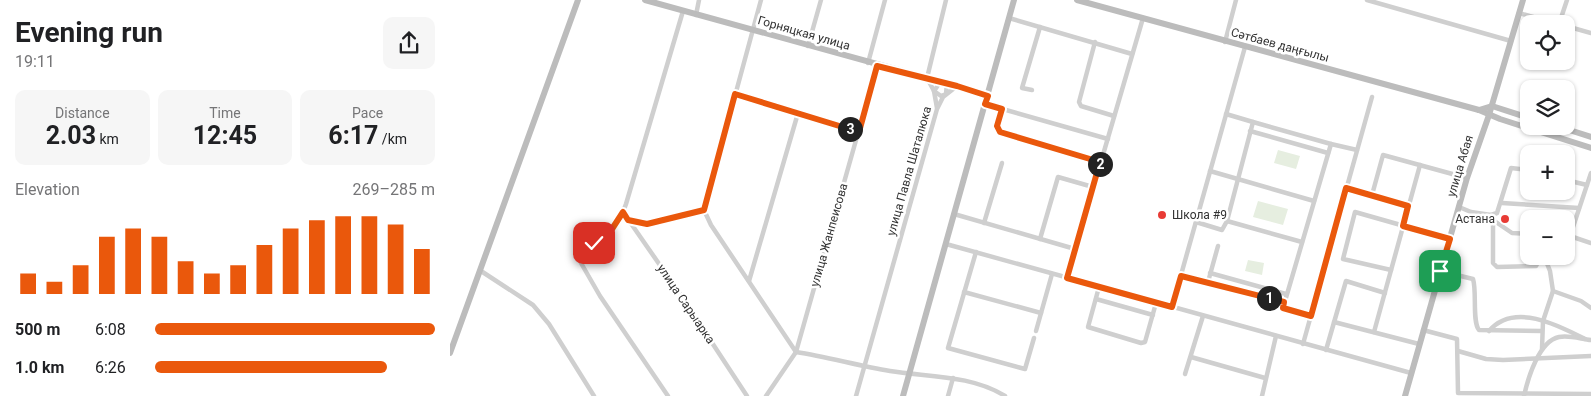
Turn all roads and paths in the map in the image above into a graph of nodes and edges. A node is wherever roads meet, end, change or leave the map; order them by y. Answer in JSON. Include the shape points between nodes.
{"nodes":[{"id":1,"x":578,"y":0,"type":"edge"},
{"id":2,"x":645,"y":0,"type":"edge"},
{"id":3,"x":699,"y":0,"type":"edge"},
{"id":4,"x":761,"y":0,"type":"edge"},
{"id":5,"x":821,"y":0,"type":"edge"},
{"id":6,"x":885,"y":0,"type":"edge"},
{"id":7,"x":946,"y":0,"type":"edge"},
{"id":8,"x":1014,"y":0,"type":"edge"},
{"id":9,"x":1077,"y":0,"type":"edge"},
{"id":10,"x":1236,"y":0,"type":"edge"},
{"id":11,"x":1367,"y":0,"type":"edge"},
{"id":12,"x":1523,"y":0,"type":"edge"},
{"id":13,"x":1567,"y":0,"type":"edge"},
{"id":14,"x":683,"y":11,"type":"junction"},
{"id":15,"x":1519,"y":13,"type":"junction"},
{"id":16,"x":696,"y":15,"type":"junction"},
{"id":17,"x":1526,"y":15,"type":"edge"},
{"id":18,"x":1561,"y":15,"type":"edge"},
{"id":19,"x":1009,"y":18,"type":"junction"},
{"id":20,"x":1143,"y":18,"type":"junction"},
{"id":21,"x":1040,"y":27,"type":"junction"},
{"id":22,"x":1575,"y":29,"type":"edge"},
{"id":23,"x":753,"y":31,"type":"junction"},
{"id":24,"x":1591,"y":33,"type":"edge"},
{"id":25,"x":1096,"y":42,"type":"junction"},
{"id":26,"x":1225,"y":42,"type":"junction"},
{"id":27,"x":1511,"y":42,"type":"junction"},
{"id":28,"x":808,"y":46,"type":"junction"},
{"id":29,"x":1245,"y":47,"type":"junction"},
{"id":30,"x":1132,"y":54,"type":"junction"},
{"id":31,"x":868,"y":63,"type":"junction"},
{"id":32,"x":877,"y":66,"type":"junction"},
{"id":33,"x":928,"y":78,"type":"junction"},
{"id":34,"x":944,"y":82,"type":"junction"},
{"id":35,"x":957,"y":86,"type":"junction"},
{"id":36,"x":1032,"y":90,"type":"dead end"},
{"id":37,"x":934,"y":91,"type":"junction"},
{"id":38,"x":735,"y":94,"type":"junction"},
{"id":39,"x":946,"y":94,"type":"junction"},
{"id":40,"x":988,"y":96,"type":"junction"},
{"id":41,"x":1372,"y":97,"type":"dead end"},
{"id":42,"x":985,"y":104,"type":"junction"},
{"id":43,"x":1492,"y":106,"type":"junction"},
{"id":44,"x":937,"y":109,"type":"junction"},
{"id":45,"x":1002,"y":109,"type":"junction"},
{"id":46,"x":1478,"y":110,"type":"junction"},
{"id":47,"x":798,"y":113,"type":"junction"},
{"id":48,"x":1226,"y":114,"type":"junction"},
{"id":49,"x":1520,"y":115,"type":"edge"},
{"id":50,"x":1114,"y":116,"type":"junction"},
{"id":51,"x":1489,"y":116,"type":"junction"},
{"id":52,"x":1253,"y":122,"type":"junction"},
{"id":53,"x":1250,"y":131,"type":"junction"},
{"id":54,"x":859,"y":132,"type":"junction"},
{"id":55,"x":1575,"y":132,"type":"edge"},
{"id":56,"x":1591,"y":137,"type":"edge"},
{"id":57,"x":1108,"y":139,"type":"junction"},
{"id":58,"x":1331,"y":144,"type":"junction"},
{"id":59,"x":1591,"y":148,"type":"edge"},
{"id":60,"x":1357,"y":150,"type":"junction"},
{"id":61,"x":1328,"y":153,"type":"junction"},
{"id":62,"x":1100,"y":162,"type":"junction"},
{"id":63,"x":1002,"y":163,"type":"dead end"},
{"id":64,"x":1420,"y":164,"type":"junction"},
{"id":65,"x":1520,"y":169,"type":"edge"},
{"id":66,"x":1210,"y":171,"type":"junction"},
{"id":67,"x":1591,"y":174,"type":"edge"},
{"id":68,"x":1467,"y":178,"type":"junction"},
{"id":69,"x":1238,"y":181,"type":"junction"},
{"id":70,"x":1575,"y":182,"type":"edge"},
{"id":71,"x":1587,"y":185,"type":"junction"},
{"id":72,"x":1093,"y":187,"type":"junction"},
{"id":73,"x":1346,"y":188,"type":"junction"},
{"id":74,"x":1372,"y":195,"type":"junction"},
{"id":75,"x":1314,"y":201,"type":"junction"},
{"id":76,"x":1502,"y":203,"type":"junction"},
{"id":77,"x":1408,"y":206,"type":"junction"},
{"id":78,"x":1459,"y":207,"type":"junction"},
{"id":79,"x":1579,"y":208,"type":"junction"},
{"id":80,"x":704,"y":210,"type":"junction"},
{"id":81,"x":623,"y":212,"type":"junction"},
{"id":82,"x":954,"y":214,"type":"junction"},
{"id":83,"x":1492,"y":217,"type":"junction"},
{"id":84,"x":1575,"y":218,"type":"edge"},
{"id":85,"x":628,"y":220,"type":"junction"},
{"id":86,"x":1227,"y":221,"type":"junction"},
{"id":87,"x":1196,"y":222,"type":"junction"},
{"id":88,"x":984,"y":223,"type":"junction"},
{"id":89,"x":1403,"y":226,"type":"junction"},
{"id":90,"x":1520,"y":233,"type":"edge"},
{"id":91,"x":1575,"y":238,"type":"edge"},
{"id":92,"x":1040,"y":239,"type":"junction"},
{"id":93,"x":1450,"y":239,"type":"junction"},
{"id":94,"x":1302,"y":242,"type":"junction"},
{"id":95,"x":1591,"y":243,"type":"edge"},
{"id":96,"x":946,"y":244,"type":"junction"},
{"id":97,"x":1218,"y":246,"type":"dead end"},
{"id":98,"x":1076,"y":249,"type":"junction"},
{"id":99,"x":976,"y":252,"type":"junction"},
{"id":100,"x":1537,"y":265,"type":"edge"},
{"id":101,"x":1547,"y":265,"type":"edge"},
{"id":102,"x":1391,"y":270,"type":"junction"},
{"id":103,"x":481,"y":271,"type":"junction"},
{"id":104,"x":1440,"y":271,"type":"junction"},
{"id":105,"x":1210,"y":273,"type":"junction"},
{"id":106,"x":1052,"y":274,"type":"junction"},
{"id":107,"x":1181,"y":276,"type":"junction"},
{"id":108,"x":1067,"y":278,"type":"junction"},
{"id":109,"x":748,"y":281,"type":"junction"},
{"id":110,"x":1208,"y":282,"type":"junction"},
{"id":111,"x":1100,"y":287,"type":"junction"},
{"id":112,"x":1553,"y":291,"type":"junction"},
{"id":113,"x":964,"y":292,"type":"junction"},
{"id":114,"x":1385,"y":293,"type":"junction"},
{"id":115,"x":1286,"y":294,"type":"junction"},
{"id":116,"x":1096,"y":299,"type":"junction"},
{"id":117,"x":1284,"y":302,"type":"junction"},
{"id":118,"x":1156,"y":303,"type":"junction"},
{"id":119,"x":1172,"y":307,"type":"junction"},
{"id":120,"x":1591,"y":308,"type":"edge"},
{"id":121,"x":1041,"y":314,"type":"junction"},
{"id":122,"x":1153,"y":314,"type":"junction"},
{"id":123,"x":1203,"y":316,"type":"junction"},
{"id":124,"x":1311,"y":316,"type":"junction"},
{"id":125,"x":1542,"y":321,"type":"junction"},
{"id":126,"x":1334,"y":322,"type":"junction"},
{"id":127,"x":1036,"y":330,"type":"dead end"},
{"id":128,"x":1423,"y":330,"type":"junction"},
{"id":129,"x":1489,"y":331,"type":"junction"},
{"id":130,"x":1374,"y":332,"type":"junction"},
{"id":131,"x":1542,"y":332,"type":"junction"},
{"id":132,"x":1276,"y":336,"type":"junction"},
{"id":133,"x":1034,"y":338,"type":"dead end"},
{"id":134,"x":1585,"y":339,"type":"junction"},
{"id":135,"x":1591,"y":340,"type":"edge"},
{"id":136,"x":1304,"y":344,"type":"junction"},
{"id":137,"x":1419,"y":344,"type":"junction"},
{"id":138,"x":1542,"y":349,"type":"junction"},
{"id":139,"x":1326,"y":350,"type":"junction"},
{"id":140,"x":1458,"y":351,"type":"junction"},
{"id":141,"x":796,"y":352,"type":"junction"},
{"id":142,"x":450,"y":353,"type":"edge"},
{"id":143,"x":1591,"y":356,"type":"edge"},
{"id":144,"x":1190,"y":357,"type":"junction"},
{"id":145,"x":1539,"y":357,"type":"junction"},
{"id":146,"x":865,"y":366,"type":"junction"},
{"id":147,"x":1411,"y":372,"type":"junction"},
{"id":148,"x":908,"y":373,"type":"junction"},
{"id":149,"x":1186,"y":374,"type":"dead end"},
{"id":150,"x":953,"y":378,"type":"junction"},
{"id":151,"x":1265,"y":378,"type":"junction"},
{"id":152,"x":1524,"y":394,"type":"edge"},
{"id":153,"x":1591,"y":394,"type":"edge"},
{"id":154,"x":594,"y":396,"type":"edge"},
{"id":155,"x":668,"y":396,"type":"edge"},
{"id":156,"x":747,"y":396,"type":"edge"},
{"id":157,"x":766,"y":396,"type":"edge"},
{"id":158,"x":856,"y":396,"type":"edge"},
{"id":159,"x":903,"y":396,"type":"edge"},
{"id":160,"x":948,"y":396,"type":"edge"},
{"id":161,"x":1005,"y":396,"type":"edge"},
{"id":162,"x":1262,"y":396,"type":"edge"},
{"id":163,"x":1405,"y":396,"type":"edge"}],
"edges":[{"from":1,"to":103,"type":"street"},
{"from":2,"to":14,"type":"street","name":"Горняцкая улица"},
{"from":3,"to":16,"type":"street"},
{"from":4,"to":23,"type":"street"},
{"from":5,"to":28,"type":"street"},
{"from":6,"to":31,"type":"street"},
{"from":7,"to":33,"type":"street"},
{"from":8,"to":19,"type":"street"},
{"from":9,"to":20,"type":"street","name":"Сәтбаев даңғылы"},
{"from":10,"to":26,"type":"street"},
{"from":11,"to":27,"type":"street"},
{"from":12,"to":15,"type":"street","name":"улица Абая"},
{"from":13,"to":18,"type":"street"},
{"from":14,"to":16,"type":"street","name":"Горняцкая улица"},
{"from":14,"to":81,"type":"street"},
{"from":15,"to":17,"type":"street"},
{"from":15,"to":27,"type":"street","name":"улица Абая"},
{"from":16,"to":23,"type":"street","name":"Горняцкая улица"},
{"from":19,"to":21,"type":"street"},
{"from":19,"to":40,"type":"street"},
{"from":20,"to":26,"type":"street","name":"Сәтбаев даңғылы"},
{"from":20,"to":30,"type":"street"},
{"from":21,"to":25,"type":"street"},
{"from":21,"to":36,"type":"street","via":[[1022,88]]},
{"from":22,"to":24,"type":"street"},
{"from":23,"to":28,"type":"street","name":"Горняцкая улица"},
{"from":23,"to":38,"type":"street"},
{"from":25,"to":30,"type":"street"},
{"from":25,"to":50,"type":"street","via":[[1079,102],[1081,106]]},
{"from":26,"to":29,"type":"street","name":"Сәтбаев даңғылы"},
{"from":27,"to":43,"type":"street","name":"улица Абая"},
{"from":28,"to":31,"type":"street","name":"Горняцкая улица"},
{"from":29,"to":46,"type":"street","name":"Сәтбаев даңғылы"},
{"from":29,"to":48,"type":"street"},
{"from":30,"to":50,"type":"street"},
{"from":31,"to":32,"type":"street","name":"Горняцкая улица"},
{"from":32,"to":33,"type":"street","name":"Горняцкая улица"},
{"from":32,"to":54,"type":"street","name":"улица Жанпеисова"},
{"from":33,"to":34,"type":"street","name":"Горняцкая улица"},
{"from":33,"to":37,"type":"street"},
{"from":34,"to":35,"type":"street","name":"Горняцкая улица"},
{"from":34,"to":37,"type":"street"},
{"from":34,"to":39,"type":"street"},
{"from":35,"to":39,"type":"street","name":"улица Павла Шаталюка"},
{"from":35,"to":40,"type":"street"},
{"from":37,"to":39,"type":"street","via":[[941,96]]},
{"from":37,"to":44,"type":"street"},
{"from":38,"to":47,"type":"street"},
{"from":38,"to":80,"type":"street"},
{"from":39,"to":44,"type":"street","name":"улица Павла Шаталюка"},
{"from":40,"to":42,"type":"street"},
{"from":41,"to":60,"type":"street"},
{"from":42,"to":45,"type":"street"},
{"from":42,"to":82,"type":"street"},
{"from":43,"to":46,"type":"street"},
{"from":43,"to":49,"type":"street"},
{"from":43,"to":51,"type":"street","name":"улица Абая"},
{"from":44,"to":146,"type":"street","name":"улица Павла Шаталюка"},
{"from":45,"to":57,"type":"street"},
{"from":45,"to":62,"type":"street","via":[[997,126],[1000,132]]},
{"from":46,"to":51,"type":"street","name":"Сәтбаев даңғылы"},
{"from":47,"to":54,"type":"street"},
{"from":47,"to":109,"type":"street"},
{"from":48,"to":52,"type":"street"},
{"from":48,"to":66,"type":"street"},
{"from":50,"to":57,"type":"street"},
{"from":51,"to":59,"type":"street","name":"Сәтбаев даңғылы"},
{"from":51,"to":68,"type":"street","name":"улица Абая"},
{"from":52,"to":53,"type":"street"},
{"from":52,"to":58,"type":"street"},
{"from":53,"to":61,"type":"street"},
{"from":53,"to":69,"type":"street"},
{"from":54,"to":141,"type":"street","name":"улица Жанпеисова"},
{"from":55,"to":56,"type":"street"},
{"from":57,"to":62,"type":"street"},
{"from":58,"to":60,"type":"street"},
{"from":58,"to":61,"type":"street"},
{"from":60,"to":73,"type":"street"},
{"from":61,"to":75,"type":"street"},
{"from":62,"to":72,"type":"street"},
{"from":63,"to":88,"type":"street"},
{"from":64,"to":68,"type":"street"},
{"from":64,"to":74,"type":"street","via":[[1382,155]]},
{"from":64,"to":77,"type":"street"},
{"from":65,"to":76,"type":"street","via":[[1511,168]]},
{"from":66,"to":69,"type":"street"},
{"from":66,"to":87,"type":"street"},
{"from":67,"to":71,"type":"street"},
{"from":68,"to":78,"type":"street","name":"улица Абая"},
{"from":69,"to":75,"type":"street"},
{"from":69,"to":86,"type":"street"},
{"from":70,"to":71,"type":"street"},
{"from":71,"to":79,"type":"street"},
{"from":72,"to":92,"type":"street","via":[[1058,177]]},
{"from":72,"to":98,"type":"street"},
{"from":73,"to":74,"type":"street"},
{"from":73,"to":124,"type":"street"},
{"from":74,"to":77,"type":"street"},
{"from":75,"to":94,"type":"street"},
{"from":76,"to":79,"type":"street"},
{"from":76,"to":83,"type":"street"},
{"from":77,"to":89,"type":"street"},
{"from":78,"to":83,"type":"street"},
{"from":78,"to":93,"type":"street","name":"улица Абая"},
{"from":79,"to":84,"type":"street"},
{"from":80,"to":85,"type":"street","via":[[647,224]]},
{"from":80,"to":109,"type":"street"},
{"from":81,"to":85,"type":"street","name":"улица Сарыарка"},
{"from":81,"to":155,"type":"street","via":[[612,229],[583,254],[581,263]]},
{"from":82,"to":88,"type":"street"},
{"from":82,"to":96,"type":"street"},
{"from":83,"to":90,"type":"street","via":[[1512,233]]},
{"from":83,"to":100,"type":"street","via":[[1493,263],[1497,267]]},
{"from":85,"to":156,"type":"street","name":"улица Сарыарка"},
{"from":86,"to":87,"type":"street","via":[[1222,230]]},
{"from":86,"to":94,"type":"street"},
{"from":87,"to":107,"type":"street"},
{"from":88,"to":92,"type":"street"},
{"from":89,"to":93,"type":"street"},
{"from":89,"to":102,"type":"street"},
{"from":89,"to":102,"type":"street","via":[[1355,212],[1343,259]]},
{"from":91,"to":95,"type":"street"},
{"from":92,"to":98,"type":"street"},
{"from":93,"to":104,"type":"street","name":"улица Абая"},
{"from":94,"to":115,"type":"street"},
{"from":96,"to":99,"type":"street"},
{"from":96,"to":148,"type":"street"},
{"from":97,"to":105,"type":"street"},
{"from":98,"to":108,"type":"street"},
{"from":99,"to":106,"type":"street"},
{"from":99,"to":113,"type":"street"},
{"from":101,"to":112,"type":"street"},
{"from":102,"to":114,"type":"street"},
{"from":103,"to":142,"type":"street"},
{"from":103,"to":154,"type":"street","via":[[533,305],[549,324]]},
{"from":104,"to":128,"type":"street","name":"улица Абая"},
{"from":104,"to":129,"type":"street","via":[[1473,278],[1476,326],[1478,330]]},
{"from":105,"to":110,"type":"street"},
{"from":105,"to":115,"type":"street"},
{"from":106,"to":108,"type":"street"},
{"from":106,"to":121,"type":"street"},
{"from":107,"to":110,"type":"street"},
{"from":107,"to":119,"type":"street"},
{"from":108,"to":111,"type":"street"},
{"from":109,"to":141,"type":"street"},
{"from":110,"to":117,"type":"street"},
{"from":111,"to":116,"type":"street"},
{"from":111,"to":118,"type":"street"},
{"from":112,"to":120,"type":"street","via":[[1582,301]]},
{"from":112,"to":125,"type":"street"},
{"from":113,"to":121,"type":"street"},
{"from":113,"to":133,"type":"street","via":[[948,348],[1025,369]]},
{"from":114,"to":126,"type":"street","via":[[1346,281]]},
{"from":114,"to":130,"type":"street"},
{"from":115,"to":117,"type":"street"},
{"from":116,"to":122,"type":"street"},
{"from":116,"to":122,"type":"street","via":[[1088,327],[1141,343],[1145,342]]},
{"from":117,"to":124,"type":"street","via":[[1283,308]]},
{"from":118,"to":119,"type":"street"},
{"from":118,"to":122,"type":"street"},
{"from":119,"to":123,"type":"street"},
{"from":121,"to":127,"type":"street"},
{"from":123,"to":132,"type":"street"},
{"from":123,"to":144,"type":"street"},
{"from":124,"to":136,"type":"street"},
{"from":125,"to":129,"type":"street","via":[[1516,317],[1500,321]]},
{"from":125,"to":131,"type":"street"},
{"from":125,"to":134,"type":"street"},
{"from":126,"to":130,"type":"street"},
{"from":126,"to":139,"type":"street"},
{"from":128,"to":137,"type":"street","name":"улица Абая"},
{"from":128,"to":140,"type":"street","via":[[1457,339]]},
{"from":129,"to":131,"type":"street"},
{"from":130,"to":137,"type":"street"},
{"from":131,"to":138,"type":"street"},
{"from":132,"to":136,"type":"street"},
{"from":132,"to":151,"type":"street"},
{"from":134,"to":135,"type":"street"},
{"from":134,"to":138,"type":"street","via":[[1558,337]]},
{"from":136,"to":139,"type":"street"},
{"from":137,"to":147,"type":"street","name":"улица Абая"},
{"from":138,"to":145,"type":"street"},
{"from":139,"to":147,"type":"street"},
{"from":140,"to":145,"type":"street","via":[[1486,359]]},
{"from":140,"to":152,"type":"street","via":[[1458,393]]},
{"from":141,"to":146,"type":"street"},
{"from":141,"to":157,"type":"street","name":"улица Жанпеисова"},
{"from":143,"to":145,"type":"street"},
{"from":144,"to":149,"type":"street"},
{"from":144,"to":151,"type":"street"},
{"from":145,"to":152,"type":"street"},
{"from":146,"to":148,"type":"street"},
{"from":146,"to":158,"type":"street","name":"улица Павла Шаталюка"},
{"from":147,"to":163,"type":"street","name":"улица Абая"},
{"from":148,"to":150,"type":"street"},
{"from":148,"to":159,"type":"street"},
{"from":150,"to":160,"type":"street"},
{"from":150,"to":161,"type":"street"},
{"from":151,"to":162,"type":"street"},
{"from":152,"to":153,"type":"street"}]}
